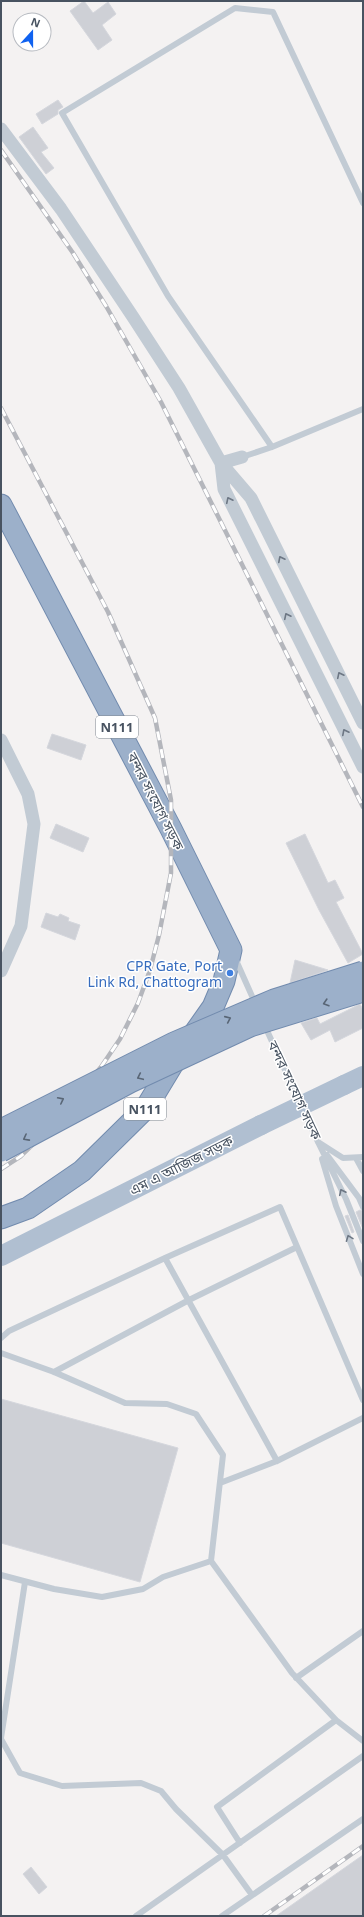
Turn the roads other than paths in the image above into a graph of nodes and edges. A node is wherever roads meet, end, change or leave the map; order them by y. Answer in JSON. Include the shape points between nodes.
{"nodes":[{"id":1,"x":1,"y":129,"type":"edge"},
{"id":2,"x":363,"y":204,"type":"edge"},
{"id":3,"x":363,"y":409,"type":"edge"},
{"id":4,"x":272,"y":447,"type":"junction"},
{"id":5,"x":242,"y":457,"type":"joint"},
{"id":6,"x":220,"y":463,"type":"junction"},
{"id":7,"x":1,"y":505,"type":"edge"},
{"id":8,"x":363,"y":723,"type":"edge"},
{"id":9,"x":1,"y":740,"type":"edge"},
{"id":10,"x":363,"y":767,"type":"edge"},
{"id":11,"x":231,"y":950,"type":"junction"},
{"id":12,"x":1,"y":971,"type":"edge"},
{"id":13,"x":363,"y":972,"type":"edge"},
{"id":14,"x":363,"y":991,"type":"edge"},
{"id":15,"x":363,"y":1076,"type":"edge"},
{"id":16,"x":1,"y":1130,"type":"edge"},
{"id":17,"x":318,"y":1142,"type":"junction"},
{"id":18,"x":1,"y":1151,"type":"edge"},
{"id":19,"x":360,"y":1158,"type":"edge"},
{"id":20,"x":363,"y":1171,"type":"edge"},
{"id":21,"x":363,"y":1207,"type":"edge"},
{"id":22,"x":1,"y":1218,"type":"edge"},
{"id":23,"x":363,"y":1241,"type":"edge"},
{"id":24,"x":297,"y":1247,"type":"junction"},
{"id":25,"x":1,"y":1256,"type":"edge"},
{"id":26,"x":165,"y":1258,"type":"junction"},
{"id":27,"x":363,"y":1274,"type":"edge"},
{"id":28,"x":189,"y":1300,"type":"junction"},
{"id":29,"x":1,"y":1338,"type":"edge"},
{"id":30,"x":1,"y":1353,"type":"edge"},
{"id":31,"x":54,"y":1372,"type":"junction"},
{"id":32,"x":363,"y":1400,"type":"edge"},
{"id":33,"x":363,"y":1418,"type":"edge"},
{"id":34,"x":276,"y":1461,"type":"junction"},
{"id":35,"x":220,"y":1483,"type":"junction"},
{"id":36,"x":211,"y":1561,"type":"junction"},
{"id":37,"x":1,"y":1575,"type":"edge"},
{"id":38,"x":25,"y":1582,"type":"junction"},
{"id":39,"x":363,"y":1631,"type":"edge"},
{"id":40,"x":296,"y":1678,"type":"junction"},
{"id":41,"x":336,"y":1720,"type":"junction"},
{"id":42,"x":1,"y":1739,"type":"edge"},
{"id":43,"x":363,"y":1741,"type":"edge"},
{"id":44,"x":363,"y":1756,"type":"edge"},
{"id":45,"x":363,"y":1819,"type":"edge"},
{"id":46,"x":240,"y":1843,"type":"junction"},
{"id":47,"x":223,"y":1855,"type":"junction"},
{"id":48,"x":252,"y":1895,"type":"junction"},
{"id":49,"x":136,"y":1916,"type":"edge"},
{"id":50,"x":222,"y":1916,"type":"edge"}],
"edges":[{"from":1,"to":6,"type":"street","via":[[62,209],[133,317],[179,388]]},
{"from":2,"to":4,"type":"lane","via":[[272,12],[235,8],[62,113],[168,296]]},
{"from":3,"to":4,"type":"lane"},
{"from":4,"to":5,"type":"lane"},
{"from":5,"to":6,"type":"street"},
{"from":8,"to":6,"type":"street","one_way":true,"via":[[251,498]]},
{"from":10,"to":6,"type":"street","one_way":true,"via":[[224,489]]},
{"from":7,"to":11,"type":"highway","name":"বন্দর সংযোগ সড়ক","number":"N111","via":[[171,829]]},
{"from":9,"to":12,"type":"street","via":[[28,794],[34,824],[21,926]]},
{"from":11,"to":17,"type":"lane","name":"বন্দর সংযোগ সড়ক"},
{"from":11,"to":22,"type":"highway","number":"N111","via":[[224,981],[214,1007],[172,1065],[146,1108],[82,1171],[28,1208]]},
{"from":16,"to":13,"type":"highway","one_way":true,"bridge":true,"via":[[174,1043],[274,1000]]},
{"from":14,"to":18,"type":"highway","one_way":true,"bridge":true,"via":[[250,1026],[130,1082]]},
{"from":15,"to":25,"type":"main road","name":"এম এ আজিজ সড়ক","bridge":true},
{"from":17,"to":19,"type":"lane","name":"বন্দর সংযোগ সড়ক","via":[[343,1158]]},
{"from":17,"to":21,"type":"lane"},
{"from":23,"to":17,"type":"lane","one_way":true},
{"from":27,"to":17,"type":"lane","one_way":true,"via":[[336,1206]]},
{"from":19,"to":20,"type":"lane"},
{"from":24,"to":26,"type":"lane","via":[[280,1207]]},
{"from":24,"to":28,"type":"lane"},
{"from":24,"to":32,"type":"lane"},
{"from":26,"to":28,"type":"lane"},
{"from":26,"to":29,"type":"lane"},
{"from":28,"to":31,"type":"lane"},
{"from":28,"to":34,"type":"lane"},
{"from":30,"to":31,"type":"lane"},
{"from":31,"to":35,"type":"lane","via":[[125,1402],[167,1404],[196,1414],[223,1455]]},
{"from":33,"to":34,"type":"lane"},
{"from":34,"to":35,"type":"lane"},
{"from":35,"to":36,"type":"lane"},
{"from":36,"to":38,"type":"lane","via":[[163,1577],[142,1589],[102,1597]]},
{"from":36,"to":40,"type":"lane"},
{"from":37,"to":38,"type":"lane"},
{"from":38,"to":42,"type":"lane"},
{"from":39,"to":40,"type":"lane"},
{"from":40,"to":41,"type":"lane"},
{"from":41,"to":43,"type":"lane"},
{"from":41,"to":46,"type":"lane","via":[[217,1807]]},
{"from":42,"to":47,"type":"lane","via":[[20,1773],[62,1786],[141,1783],[161,1791]]},
{"from":44,"to":46,"type":"lane"},
{"from":45,"to":48,"type":"lane"},
{"from":46,"to":47,"type":"lane"},
{"from":47,"to":48,"type":"lane"},
{"from":47,"to":49,"type":"lane"},
{"from":48,"to":50,"type":"lane"}]}
